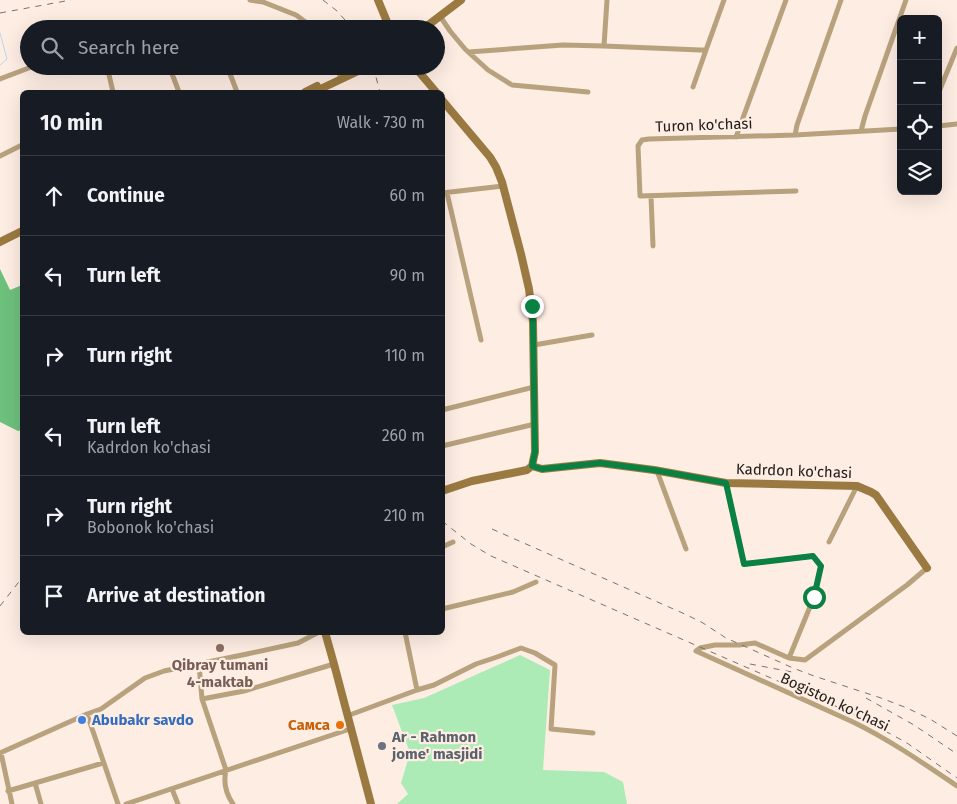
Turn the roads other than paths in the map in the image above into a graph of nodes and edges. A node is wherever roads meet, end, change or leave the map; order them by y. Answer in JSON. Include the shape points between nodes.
{"nodes":[{"id":1,"x":250,"y":0,"type":"edge"},
{"id":2,"x":378,"y":0,"type":"edge"},
{"id":3,"x":461,"y":0,"type":"edge"},
{"id":4,"x":466,"y":0,"type":"edge"},
{"id":5,"x":607,"y":0,"type":"edge"},
{"id":6,"x":724,"y":0,"type":"edge"},
{"id":7,"x":786,"y":0,"type":"edge"},
{"id":8,"x":841,"y":0,"type":"edge"},
{"id":9,"x":906,"y":0,"type":"edge"},
{"id":10,"x":441,"y":18,"type":"junction"},
{"id":11,"x":303,"y":20,"type":"edge"},
{"id":12,"x":386,"y":20,"type":"edge"},
{"id":13,"x":438,"y":20,"type":"edge"},
{"id":14,"x":445,"y":24,"type":"edge"},
{"id":15,"x":604,"y":46,"type":"junction"},
{"id":16,"x":957,"y":48,"type":"edge"},
{"id":17,"x":706,"y":50,"type":"junction"},
{"id":18,"x":469,"y":52,"type":"junction"},
{"id":19,"x":20,"y":71,"type":"edge"},
{"id":20,"x":109,"y":75,"type":"edge"},
{"id":21,"x":172,"y":75,"type":"edge"},
{"id":22,"x":230,"y":75,"type":"edge"},
{"id":23,"x":351,"y":75,"type":"edge"},
{"id":24,"x":422,"y":75,"type":"edge"},
{"id":25,"x":340,"y":76,"type":"edge"},
{"id":26,"x":0,"y":79,"type":"edge"},
{"id":27,"x":942,"y":84,"type":"edge"},
{"id":28,"x":693,"y":87,"type":"dead end"},
{"id":29,"x":113,"y":90,"type":"edge"},
{"id":30,"x":178,"y":90,"type":"edge"},
{"id":31,"x":235,"y":90,"type":"edge"},
{"id":32,"x":309,"y":90,"type":"edge"},
{"id":33,"x":318,"y":90,"type":"edge"},
{"id":34,"x":434,"y":90,"type":"edge"},
{"id":35,"x":588,"y":92,"type":"dead end"},
{"id":36,"x":445,"y":104,"type":"edge"},
{"id":37,"x":957,"y":124,"type":"edge"},
{"id":38,"x":942,"y":126,"type":"edge"},
{"id":39,"x":897,"y":128,"type":"edge"},
{"id":40,"x":860,"y":131,"type":"junction"},
{"id":41,"x":795,"y":135,"type":"junction"},
{"id":42,"x":736,"y":136,"type":"junction"},
{"id":43,"x":20,"y":146,"type":"edge"},
{"id":44,"x":0,"y":156,"type":"edge"},
{"id":45,"x":503,"y":186,"type":"junction"},
{"id":46,"x":796,"y":190,"type":"dead end"},
{"id":47,"x":445,"y":193,"type":"edge"},
{"id":48,"x":651,"y":196,"type":"junction"},
{"id":49,"x":20,"y":233,"type":"edge"},
{"id":50,"x":0,"y":243,"type":"edge"},
{"id":51,"x":653,"y":246,"type":"dead end"},
{"id":52,"x":592,"y":335,"type":"dead end"},
{"id":53,"x":481,"y":340,"type":"dead end"},
{"id":54,"x":534,"y":345,"type":"junction"},
{"id":55,"x":534,"y":387,"type":"junction"},
{"id":56,"x":445,"y":409,"type":"edge"},
{"id":57,"x":535,"y":424,"type":"junction"},
{"id":58,"x":445,"y":445,"type":"edge"},
{"id":59,"x":532,"y":466,"type":"junction"},
{"id":60,"x":657,"y":470,"type":"junction"},
{"id":61,"x":726,"y":483,"type":"junction"},
{"id":62,"x":857,"y":486,"type":"junction"},
{"id":63,"x":445,"y":490,"type":"edge"},
{"id":64,"x":453,"y":542,"type":"dead end"},
{"id":65,"x":829,"y":542,"type":"dead end"},
{"id":66,"x":445,"y":546,"type":"edge"},
{"id":67,"x":686,"y":548,"type":"dead end"},
{"id":68,"x":927,"y":568,"type":"joint"},
{"id":69,"x":536,"y":582,"type":"dead end"},
{"id":70,"x":445,"y":608,"type":"edge"},
{"id":71,"x":313,"y":635,"type":"edge"},
{"id":72,"x":326,"y":635,"type":"edge"},
{"id":73,"x":406,"y":635,"type":"edge"},
{"id":74,"x":789,"y":658,"type":"junction"},
{"id":75,"x":199,"y":664,"type":"junction"},
{"id":76,"x":334,"y":664,"type":"junction"},
{"id":77,"x":417,"y":690,"type":"junction"},
{"id":78,"x":202,"y":699,"type":"junction"},
{"id":79,"x":87,"y":714,"type":"junction"},
{"id":80,"x":347,"y":716,"type":"junction"},
{"id":81,"x":350,"y":729,"type":"junction"},
{"id":82,"x":593,"y":732,"type":"dead end"},
{"id":83,"x":1,"y":753,"type":"edge"},
{"id":84,"x":103,"y":763,"type":"junction"},
{"id":85,"x":226,"y":770,"type":"junction"},
{"id":86,"x":35,"y":783,"type":"junction"},
{"id":87,"x":957,"y":786,"type":"edge"},
{"id":88,"x":172,"y":789,"type":"junction"},
{"id":89,"x":8,"y":791,"type":"junction"},
{"id":90,"x":12,"y":804,"type":"edge"},
{"id":91,"x":41,"y":804,"type":"edge"},
{"id":92,"x":118,"y":804,"type":"edge"},
{"id":93,"x":126,"y":804,"type":"edge"},
{"id":94,"x":178,"y":804,"type":"edge"},
{"id":95,"x":233,"y":804,"type":"edge"},
{"id":96,"x":371,"y":804,"type":"edge"}],
"edges":[{"from":1,"to":11,"type":"street","via":[[263,2]]},
{"from":2,"to":12,"type":"main road"},
{"from":3,"to":10,"type":"main road"},
{"from":4,"to":10,"type":"main road"},
{"from":5,"to":15,"type":"street"},
{"from":6,"to":17,"type":"street"},
{"from":7,"to":42,"type":"street"},
{"from":8,"to":41,"type":"street"},
{"from":9,"to":40,"type":"street"},
{"from":10,"to":13,"type":"main road"},
{"from":14,"to":18,"type":"street"},
{"from":15,"to":17,"type":"street"},
{"from":15,"to":18,"type":"street","via":[[563,45]]},
{"from":16,"to":27,"type":"street"},
{"from":17,"to":28,"type":"street"},
{"from":18,"to":35,"type":"street","via":[[488,70],[512,85]]},
{"from":19,"to":26,"type":"street"},
{"from":20,"to":29,"type":"street"},
{"from":21,"to":30,"type":"street"},
{"from":22,"to":31,"type":"street"},
{"from":23,"to":33,"type":"main road"},
{"from":24,"to":34,"type":"main road"},
{"from":25,"to":32,"type":"main road"},
{"from":36,"to":45,"type":"main road","via":[[490,157]]},
{"from":37,"to":38,"type":"street"},
{"from":39,"to":40,"type":"street","name":"Turon ko'chasi"},
{"from":40,"to":41,"type":"street","name":"Turon ko'chasi"},
{"from":41,"to":42,"type":"street","name":"Turon ko'chasi"},
{"from":42,"to":48,"type":"street","name":"Turon ko'chasi","via":[[642,140],[638,146],[640,196]]},
{"from":43,"to":44,"type":"street"},
{"from":45,"to":47,"type":"street"},
{"from":45,"to":54,"type":"main road","via":[[529,288]]},
{"from":46,"to":48,"type":"street"},
{"from":47,"to":53,"type":"street"},
{"from":48,"to":51,"type":"street"},
{"from":49,"to":50,"type":"main road"},
{"from":52,"to":54,"type":"street"},
{"from":54,"to":55,"type":"main road"},
{"from":55,"to":56,"type":"street"},
{"from":55,"to":57,"type":"main road"},
{"from":57,"to":58,"type":"street"},
{"from":57,"to":59,"type":"main road"},
{"from":59,"to":60,"type":"main road","name":"Kadrdon ko'chasi","via":[[542,469],[600,463]]},
{"from":59,"to":63,"type":"main road","via":[[525,471],[472,481]]},
{"from":60,"to":61,"type":"main road","name":"Kadrdon ko'chasi"},
{"from":60,"to":67,"type":"street"},
{"from":61,"to":62,"type":"main road","name":"Kadrdon ko'chasi"},
{"from":61,"to":74,"type":"street","via":[[744,564],[813,556],[821,566],[814,597]]},
{"from":62,"to":65,"type":"street"},
{"from":62,"to":68,"type":"main road","name":"Kadrdon ko'chasi","via":[[876,496]]},
{"from":64,"to":66,"type":"street"},
{"from":68,"to":74,"type":"street","via":[[805,660]]},
{"from":69,"to":70,"type":"street","via":[[513,592]]},
{"from":71,"to":75,"type":"street","via":[[298,642]]},
{"from":72,"to":76,"type":"main road"},
{"from":73,"to":77,"type":"street"},
{"from":74,"to":87,"type":"street","name":"Bogiston ko'chasi","via":[[755,643],[715,645],[696,652],[879,735]]},
{"from":75,"to":78,"type":"street"},
{"from":75,"to":79,"type":"street","via":[[145,678],[101,709]]},
{"from":76,"to":78,"type":"street","via":[[244,691]]},
{"from":76,"to":80,"type":"main road"},
{"from":77,"to":80,"type":"street"},
{"from":77,"to":82,"type":"street","via":[[434,686],[476,664],[521,648],[555,665],[551,729]]},
{"from":78,"to":85,"type":"street"},
{"from":79,"to":83,"type":"street"},
{"from":79,"to":84,"type":"street"},
{"from":80,"to":81,"type":"main road"},
{"from":81,"to":85,"type":"street"},
{"from":81,"to":96,"type":"main road"},
{"from":83,"to":89,"type":"street"},
{"from":84,"to":86,"type":"street"},
{"from":84,"to":92,"type":"street"},
{"from":85,"to":88,"type":"street"},
{"from":85,"to":95,"type":"street","via":[[224,781]]},
{"from":86,"to":89,"type":"street"},
{"from":86,"to":91,"type":"street"},
{"from":88,"to":93,"type":"street"},
{"from":88,"to":94,"type":"street"},
{"from":89,"to":90,"type":"street"}]}
